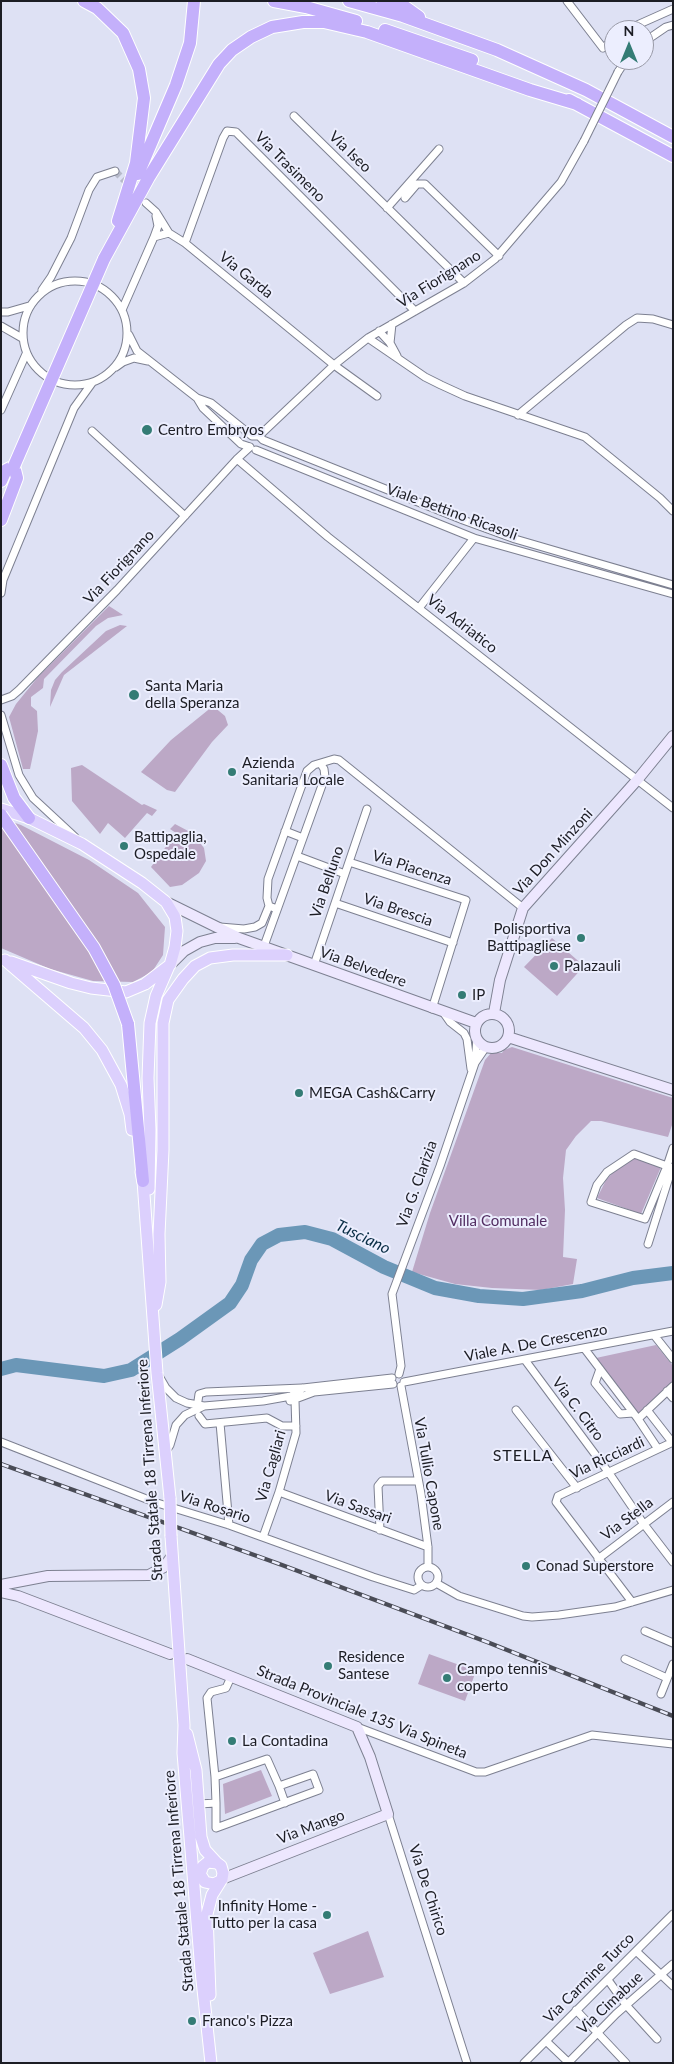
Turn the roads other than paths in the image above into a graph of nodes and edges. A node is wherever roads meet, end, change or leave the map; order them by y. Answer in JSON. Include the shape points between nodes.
{"nodes":[{"id":1,"x":84,"y":1,"type":"edge"},
{"id":2,"x":194,"y":1,"type":"edge"},
{"id":3,"x":274,"y":1,"type":"edge"},
{"id":4,"x":349,"y":1,"type":"edge"},
{"id":5,"x":381,"y":1,"type":"edge"},
{"id":6,"x":567,"y":1,"type":"edge"},
{"id":7,"x":673,"y":9,"type":"edge"},
{"id":8,"x":648,"y":20,"type":"edge"},
{"id":9,"x":673,"y":25,"type":"edge"},
{"id":10,"x":433,"y":27,"type":"junction"},
{"id":11,"x":654,"y":35,"type":"edge"},
{"id":12,"x":604,"y":47,"type":"edge"},
{"id":13,"x":619,"y":70,"type":"edge"},
{"id":14,"x":577,"y":104,"type":"junction"},
{"id":15,"x":294,"y":116,"type":"dead end"},
{"id":16,"x":673,"y":137,"type":"edge"},
{"id":17,"x":439,"y":150,"type":"dead end"},
{"id":18,"x":673,"y":156,"type":"edge"},
{"id":19,"x":115,"y":171,"type":"dead end"},
{"id":20,"x":405,"y":198,"type":"dead end"},
{"id":21,"x":146,"y":202,"type":"dead end"},
{"id":22,"x":387,"y":208,"type":"junction"},
{"id":23,"x":122,"y":210,"type":"junction"},
{"id":24,"x":156,"y":212,"type":"junction"},
{"id":25,"x":169,"y":233,"type":"junction"},
{"id":26,"x":154,"y":237,"type":"junction"},
{"id":27,"x":185,"y":243,"type":"junction"},
{"id":28,"x":499,"y":256,"type":"junction"},
{"id":29,"x":104,"y":259,"type":"junction"},
{"id":30,"x":464,"y":283,"type":"junction"},
{"id":31,"x":39,"y":294,"type":"junction"},
{"id":32,"x":30,"y":306,"type":"junction"},
{"id":33,"x":122,"y":310,"type":"junction"},
{"id":34,"x":415,"y":311,"type":"junction"},
{"id":35,"x":1,"y":312,"type":"edge"},
{"id":36,"x":392,"y":324,"type":"junction"},
{"id":37,"x":673,"y":325,"type":"edge"},
{"id":38,"x":1,"y":326,"type":"edge"},
{"id":39,"x":127,"y":330,"type":"junction"},
{"id":40,"x":378,"y":332,"type":"junction"},
{"id":41,"x":22,"y":338,"type":"junction"},
{"id":42,"x":368,"y":338,"type":"junction"},
{"id":43,"x":390,"y":343,"type":"junction"},
{"id":44,"x":382,"y":347,"type":"junction"},
{"id":45,"x":26,"y":354,"type":"junction"},
{"id":46,"x":397,"y":357,"type":"junction"},
{"id":47,"x":153,"y":362,"type":"junction"},
{"id":48,"x":334,"y":364,"type":"junction"},
{"id":49,"x":112,"y":370,"type":"junction"},
{"id":50,"x":92,"y":383,"type":"junction"},
{"id":51,"x":377,"y":396,"type":"dead end"},
{"id":52,"x":197,"y":398,"type":"junction"},
{"id":53,"x":1,"y":410,"type":"edge"},
{"id":54,"x":518,"y":415,"type":"junction"},
{"id":55,"x":92,"y":431,"type":"dead end"},
{"id":56,"x":258,"y":438,"type":"junction"},
{"id":57,"x":253,"y":448,"type":"junction"},
{"id":58,"x":237,"y":459,"type":"junction"},
{"id":59,"x":14,"y":466,"type":"junction"},
{"id":60,"x":1,"y":481,"type":"edge"},
{"id":61,"x":1,"y":497,"type":"edge"},
{"id":62,"x":673,"y":511,"type":"edge"},
{"id":63,"x":185,"y":516,"type":"junction"},
{"id":64,"x":1,"y":520,"type":"edge"},
{"id":65,"x":474,"y":538,"type":"junction"},
{"id":66,"x":673,"y":585,"type":"edge"},
{"id":67,"x":1,"y":593,"type":"edge"},
{"id":68,"x":673,"y":594,"type":"edge"},
{"id":69,"x":419,"y":608,"type":"junction"},
{"id":70,"x":1,"y":700,"type":"edge"},
{"id":71,"x":1,"y":715,"type":"edge"},
{"id":72,"x":673,"y":736,"type":"edge"},
{"id":73,"x":321,"y":764,"type":"junction"},
{"id":74,"x":1,"y":765,"type":"edge"},
{"id":75,"x":638,"y":779,"type":"junction"},
{"id":76,"x":1,"y":808,"type":"edge"},
{"id":77,"x":367,"y":808,"type":"dead end"},
{"id":78,"x":673,"y":808,"type":"edge"},
{"id":79,"x":1,"y":815,"type":"edge"},
{"id":80,"x":29,"y":818,"type":"junction"},
{"id":81,"x":286,"y":831,"type":"junction"},
{"id":82,"x":303,"y":838,"type":"junction"},
{"id":83,"x":82,"y":844,"type":"junction"},
{"id":84,"x":297,"y":856,"type":"junction"},
{"id":85,"x":349,"y":862,"type":"junction"},
{"id":86,"x":345,"y":874,"type":"junction"},
{"id":87,"x":166,"y":902,"type":"junction"},
{"id":88,"x":335,"y":903,"type":"junction"},
{"id":89,"x":269,"y":906,"type":"junction"},
{"id":90,"x":522,"y":908,"type":"junction"},
{"id":91,"x":277,"y":909,"type":"junction"},
{"id":92,"x":216,"y":927,"type":"junction"},
{"id":93,"x":239,"y":938,"type":"junction"},
{"id":94,"x":453,"y":943,"type":"junction"},
{"id":95,"x":264,"y":946,"type":"junction"},
{"id":96,"x":287,"y":955,"type":"junction"},
{"id":97,"x":3,"y":959,"type":"edge"},
{"id":98,"x":170,"y":965,"type":"junction"},
{"id":99,"x":314,"y":965,"type":"junction"},
{"id":100,"x":432,"y":1009,"type":"junction"},
{"id":101,"x":442,"y":1012,"type":"junction"},
{"id":102,"x":494,"y":1013,"type":"junction"},
{"id":103,"x":476,"y":1023,"type":"junction"},
{"id":104,"x":508,"y":1037,"type":"junction"},
{"id":105,"x":476,"y":1038,"type":"junction"},
{"id":106,"x":486,"y":1047,"type":"junction"},
{"id":107,"x":475,"y":1063,"type":"junction"},
{"id":108,"x":472,"y":1072,"type":"junction"},
{"id":109,"x":673,"y":1090,"type":"edge"},
{"id":110,"x":673,"y":1148,"type":"edge"},
{"id":111,"x":670,"y":1168,"type":"edge"},
{"id":112,"x":143,"y":1181,"type":"junction"},
{"id":113,"x":146,"y":1213,"type":"junction"},
{"id":114,"x":648,"y":1244,"type":"dead end"},
{"id":115,"x":153,"y":1321,"type":"junction"},
{"id":116,"x":673,"y":1331,"type":"edge"},
{"id":117,"x":654,"y":1335,"type":"junction"},
{"id":118,"x":584,"y":1348,"type":"junction"},
{"id":119,"x":673,"y":1359,"type":"edge"},
{"id":120,"x":525,"y":1360,"type":"junction"},
{"id":121,"x":157,"y":1368,"type":"junction"},
{"id":122,"x":600,"y":1369,"type":"junction"},
{"id":123,"x":395,"y":1379,"type":"junction"},
{"id":124,"x":403,"y":1384,"type":"junction"},
{"id":125,"x":673,"y":1386,"type":"edge"},
{"id":126,"x":303,"y":1388,"type":"junction"},
{"id":127,"x":667,"y":1391,"type":"junction"},
{"id":128,"x":673,"y":1398,"type":"edge"},
{"id":129,"x":295,"y":1400,"type":"junction"},
{"id":130,"x":262,"y":1401,"type":"junction"},
{"id":131,"x":201,"y":1403,"type":"junction"},
{"id":132,"x":516,"y":1410,"type":"dead end"},
{"id":133,"x":647,"y":1410,"type":"junction"},
{"id":134,"x":198,"y":1416,"type":"dead end"},
{"id":135,"x":635,"y":1416,"type":"junction"},
{"id":136,"x":220,"y":1423,"type":"junction"},
{"id":137,"x":296,"y":1426,"type":"junction"},
{"id":138,"x":1,"y":1442,"type":"edge"},
{"id":139,"x":672,"y":1442,"type":"edge"},
{"id":140,"x":658,"y":1450,"type":"junction"},
{"id":141,"x":166,"y":1451,"type":"junction"},
{"id":142,"x":609,"y":1474,"type":"junction"},
{"id":143,"x":418,"y":1481,"type":"junction"},
{"id":144,"x":576,"y":1488,"type":"junction"},
{"id":145,"x":279,"y":1492,"type":"junction"},
{"id":146,"x":673,"y":1502,"type":"edge"},
{"id":147,"x":643,"y":1524,"type":"junction"},
{"id":148,"x":229,"y":1525,"type":"junction"},
{"id":149,"x":380,"y":1530,"type":"junction"},
{"id":150,"x":263,"y":1537,"type":"junction"},
{"id":151,"x":428,"y":1547,"type":"junction"},
{"id":152,"x":172,"y":1556,"type":"junction"},
{"id":153,"x":598,"y":1559,"type":"junction"},
{"id":154,"x":673,"y":1562,"type":"edge"},
{"id":155,"x":428,"y":1567,"type":"junction"},
{"id":156,"x":436,"y":1583,"type":"junction"},
{"id":157,"x":1,"y":1585,"type":"edge"},
{"id":158,"x":422,"y":1585,"type":"junction"},
{"id":159,"x":673,"y":1590,"type":"edge"},
{"id":160,"x":1,"y":1592,"type":"edge"},
{"id":161,"x":632,"y":1602,"type":"junction"},
{"id":162,"x":645,"y":1631,"type":"dead end"},
{"id":163,"x":673,"y":1643,"type":"edge"},
{"id":164,"x":170,"y":1654,"type":"dead end"},
{"id":165,"x":187,"y":1659,"type":"dead end"},
{"id":166,"x":625,"y":1660,"type":"dead end"},
{"id":167,"x":673,"y":1664,"type":"edge"},
{"id":168,"x":231,"y":1677,"type":"junction"},
{"id":169,"x":667,"y":1678,"type":"junction"},
{"id":170,"x":661,"y":1694,"type":"dead end"},
{"id":171,"x":184,"y":1724,"type":"junction"},
{"id":172,"x":357,"y":1727,"type":"junction"},
{"id":173,"x":673,"y":1744,"type":"edge"},
{"id":174,"x":184,"y":1766,"type":"junction"},
{"id":175,"x":215,"y":1777,"type":"junction"},
{"id":176,"x":278,"y":1786,"type":"junction"},
{"id":177,"x":216,"y":1803,"type":"junction"},
{"id":178,"x":285,"y":1803,"type":"junction"},
{"id":179,"x":199,"y":1804,"type":"junction"},
{"id":180,"x":388,"y":1814,"type":"junction"},
{"id":181,"x":219,"y":1864,"type":"junction"},
{"id":182,"x":244,"y":1868,"type":"junction"},
{"id":183,"x":202,"y":1874,"type":"junction"},
{"id":184,"x":221,"y":1880,"type":"junction"},
{"id":185,"x":673,"y":1914,"type":"edge"},
{"id":186,"x":636,"y":1951,"type":"junction"},
{"id":187,"x":673,"y":1964,"type":"edge"},
{"id":188,"x":201,"y":1970,"type":"junction"},
{"id":189,"x":661,"y":1975,"type":"junction"},
{"id":190,"x":608,"y":1980,"type":"junction"},
{"id":191,"x":673,"y":1986,"type":"edge"},
{"id":192,"x":626,"y":2005,"type":"junction"},
{"id":193,"x":576,"y":2010,"type":"junction"},
{"id":194,"x":209,"y":2034,"type":"junction"},
{"id":195,"x":597,"y":2034,"type":"junction"},
{"id":196,"x":657,"y":2039,"type":"dead end"},
{"id":197,"x":546,"y":2041,"type":"junction"},
{"id":198,"x":211,"y":2063,"type":"edge"},
{"id":199,"x":467,"y":2063,"type":"edge"},
{"id":200,"x":524,"y":2063,"type":"edge"},
{"id":201,"x":569,"y":2063,"type":"edge"},
{"id":202,"x":626,"y":2063,"type":"edge"}],
"edges":[{"from":1,"to":23,"type":"highway","via":[[97,8],[123,33],[139,69],[144,98],[136,163]]},
{"from":2,"to":23,"type":"highway","via":[[190,43],[176,84]]},
{"from":3,"to":14,"type":"highway","via":[[306,7],[411,38]]},
{"from":4,"to":10,"type":"highway"},
{"from":5,"to":10,"type":"highway","via":[[405,8]]},
{"from":6,"to":12,"type":"street"},
{"from":7,"to":8,"type":"street"},
{"from":9,"to":11,"type":"street"},
{"from":10,"to":16,"type":"highway","via":[[551,73]]},
{"from":13,"to":28,"type":"street","name":"Via Fiorignano","bridge":true,"via":[[561,182]]},
{"from":14,"to":18,"type":"highway"},
{"from":14,"to":29,"type":"highway","via":[[368,32],[324,22],[272,27],[251,36],[219,64]]},
{"from":15,"to":22,"type":"street","name":"Via Iseo"},
{"from":17,"to":22,"type":"street"},
{"from":19,"to":31,"type":"street","via":[[97,177],[52,277]]},
{"from":20,"to":28,"type":"street","via":[[418,184],[425,184]]},
{"from":21,"to":24,"type":"street","name":"Via Garda"},
{"from":22,"to":30,"type":"street","name":"Via Iseo"},
{"from":23,"to":29,"type":"highway"},
{"from":24,"to":25,"type":"street","name":"Via Garda"},
{"from":24,"to":26,"type":"street","via":[[158,226]]},
{"from":25,"to":26,"type":"street"},
{"from":25,"to":27,"type":"street","name":"Via Garda"},
{"from":26,"to":33,"type":"street"},
{"from":27,"to":34,"type":"street","name":"Via Trasimeno","via":[[223,138],[227,131],[236,132]]},
{"from":27,"to":48,"type":"street","name":"Via Garda"},
{"from":28,"to":30,"type":"street","name":"Via Fiorignano"},
{"from":29,"to":59,"type":"highway","bridge":true},
{"from":30,"to":34,"type":"street","name":"Via Fiorignano"},
{"from":31,"to":32,"type":"street"},
{"from":31,"to":33,"type":"street","via":[[66,282],[89,283],[110,294]]},
{"from":32,"to":35,"type":"street"},
{"from":32,"to":41,"type":"street","via":[[23,322]]},
{"from":33,"to":39,"type":"street"},
{"from":34,"to":36,"type":"street","name":"Via Fiorignano"},
{"from":36,"to":40,"type":"street","name":"Via Fiorignano"},
{"from":36,"to":43,"type":"street"},
{"from":37,"to":54,"type":"street","via":[[637,318]]},
{"from":38,"to":41,"type":"street"},
{"from":39,"to":47,"type":"street","via":[[137,351]]},
{"from":39,"to":49,"type":"street","via":[[124,350]]},
{"from":40,"to":42,"type":"street","name":"Via Fiorignano"},
{"from":40,"to":43,"type":"street"},
{"from":40,"to":44,"type":"street"},
{"from":41,"to":45,"type":"street"},
{"from":42,"to":44,"type":"street"},
{"from":42,"to":48,"type":"street","name":"Via Fiorignano"},
{"from":43,"to":46,"type":"street"},
{"from":44,"to":46,"type":"street"},
{"from":45,"to":50,"type":"street","via":[[37,370],[56,382]]},
{"from":45,"to":53,"type":"street"},
{"from":46,"to":54,"type":"street","via":[[441,385]]},
{"from":47,"to":49,"type":"street","via":[[134,358]]},
{"from":47,"to":52,"type":"street"},
{"from":48,"to":51,"type":"street","name":"Via Garda"},
{"from":48,"to":56,"type":"street","name":"Via Fiorignano"},
{"from":49,"to":50,"type":"street"},
{"from":50,"to":67,"type":"street","via":[[74,408],[3,580]]},
{"from":52,"to":56,"type":"street","name":"Viale Bettino Ricasoli","via":[[212,403]]},
{"from":52,"to":57,"type":"street","name":"Viale Bettino Ricasoli","via":[[203,408],[241,444]]},
{"from":54,"to":62,"type":"street","via":[[585,437]]},
{"from":55,"to":63,"type":"street"},
{"from":56,"to":57,"type":"street","name":"Via Fiorignano","via":[[262,446]]},
{"from":56,"to":57,"type":"street","via":[[249,440]]},
{"from":56,"to":66,"type":"street","name":"Viale Bettino Ricasoli","via":[[515,539]]},
{"from":57,"to":58,"type":"street","name":"Via Fiorignano"},
{"from":57,"to":65,"type":"street","name":"Viale Bettino Ricasoli"},
{"from":58,"to":63,"type":"street","name":"Via Fiorignano"},
{"from":58,"to":69,"type":"street","name":"Via Adriatico","via":[[328,538]]},
{"from":59,"to":60,"type":"highway","via":[[6,470]]},
{"from":59,"to":61,"type":"highway"},
{"from":59,"to":64,"type":"highway","via":[[17,478]]},
{"from":63,"to":70,"type":"street","name":"Via Fiorignano","via":[[19,690]]},
{"from":65,"to":68,"type":"street","name":"Viale Bettino Ricasoli"},
{"from":65,"to":69,"type":"street"},
{"from":69,"to":75,"type":"street","name":"Via Adriatico"},
{"from":71,"to":83,"type":"street","via":[[19,775],[33,798]]},
{"from":72,"to":75,"type":"street","name":"Via Don Minzoni"},
{"from":73,"to":81,"type":"street","via":[[307,771]]},
{"from":73,"to":82,"type":"street","via":[[325,777]]},
{"from":73,"to":90,"type":"street","via":[[330,759],[339,760]]},
{"from":74,"to":80,"type":"highway","via":[[14,798]]},
{"from":75,"to":78,"type":"street","name":"Via Adriatico"},
{"from":75,"to":90,"type":"street","name":"Via Don Minzoni"},
{"from":76,"to":80,"type":"main road","name":"Via Belvedere"},
{"from":77,"to":85,"type":"street","name":"Via Belluno"},
{"from":79,"to":112,"type":"highway","bridge":true,"via":[[94,948],[114,985],[128,1024]]},
{"from":80,"to":83,"type":"main road","name":"Via Belvedere"},
{"from":81,"to":82,"type":"street"},
{"from":81,"to":89,"type":"street","via":[[268,879]]},
{"from":82,"to":84,"type":"street"},
{"from":83,"to":87,"type":"main road","name":"Via Belvedere"},
{"from":84,"to":86,"type":"street"},
{"from":84,"to":91,"type":"street"},
{"from":85,"to":86,"type":"street","name":"Via Belluno"},
{"from":85,"to":94,"type":"street","name":"Via Piacenza","via":[[466,900]]},
{"from":86,"to":88,"type":"street","name":"Via Belluno"},
{"from":87,"to":92,"type":"street","name":"Via Belvedere"},
{"from":87,"to":98,"type":"main road","name":"Via Belvedere","via":[[177,931]]},
{"from":88,"to":94,"type":"street","name":"Via Brescia"},
{"from":88,"to":99,"type":"street","name":"Via Belluno"},
{"from":89,"to":91,"type":"street"},
{"from":89,"to":92,"type":"street","via":[[262,923],[254,927]]},
{"from":90,"to":102,"type":"street","name":"Via Don Minzoni","via":[[500,980]]},
{"from":91,"to":95,"type":"street"},
{"from":92,"to":93,"type":"street","name":"Via Belvedere"},
{"from":93,"to":95,"type":"street","name":"Via Belvedere"},
{"from":93,"to":98,"type":"street","name":"Via Belvedere","via":[[200,942],[184,951]]},
{"from":94,"to":100,"type":"street"},
{"from":95,"to":96,"type":"street","name":"Via Belvedere"},
{"from":96,"to":99,"type":"street","name":"Via Belvedere"},
{"from":96,"to":115,"type":"main road","via":[[210,958],[195,966],[168,1000],[163,1023],[160,1282]]},
{"from":97,"to":98,"type":"main road","name":"Via Belvedere","via":[[71,983],[126,992],[145,984]]},
{"from":97,"to":112,"type":"main road","name":"Strada Statale 18 Tirrena Inferiore","via":[[84,1028],[102,1050],[121,1085]]},
{"from":98,"to":113,"type":"main road","name":"Strada Statale 18 Tirrena Inferiore","via":[[156,996],[150,1023],[150,1181]]},
{"from":99,"to":100,"type":"street","name":"Via Belvedere"},
{"from":100,"to":101,"type":"street","name":"Via Belvedere"},
{"from":101,"to":103,"type":"street","name":"Via Belvedere"},
{"from":101,"to":108,"type":"street","via":[[464,1033]]},
{"from":102,"to":103,"type":"street","via":[[484,1015]]},
{"from":102,"to":104,"type":"street","via":[[507,1022]]},
{"from":103,"to":105,"type":"street"},
{"from":104,"to":106,"type":"street","via":[[500,1046]]},
{"from":104,"to":109,"type":"street"},
{"from":105,"to":106,"type":"street"},
{"from":105,"to":107,"type":"street","name":"Via G. Clarizia"},
{"from":106,"to":107,"type":"street","name":"Via G. Clarizia"},
{"from":107,"to":108,"type":"street","name":"Via G. Clarizia"},
{"from":108,"to":123,"type":"street","name":"Via G. Clarizia","via":[[392,1294],[401,1366]]},
{"from":110,"to":111,"type":"street"},
{"from":111,"to":111,"type":"street","via":[[634,1154],[607,1172],[596,1185],[591,1202],[645,1220]]},
{"from":111,"to":114,"type":"street"},
{"from":112,"to":113,"type":"main road","name":"Strada Statale 18 Tirrena Inferiore"},
{"from":113,"to":115,"type":"main road","name":"Strada Statale 18 Tirrena Inferiore"},
{"from":115,"to":121,"type":"main road","name":"Strada Statale 18 Tirrena Inferiore"},
{"from":116,"to":117,"type":"street","name":"Viale A. De Crescenzo"},
{"from":117,"to":118,"type":"street","name":"Viale A. De Crescenzo"},
{"from":117,"to":119,"type":"street"},
{"from":118,"to":120,"type":"street","name":"Viale A. De Crescenzo"},
{"from":118,"to":122,"type":"street"},
{"from":120,"to":124,"type":"street","name":"Viale A. De Crescenzo"},
{"from":120,"to":142,"type":"street","name":"Via C. Citro"},
{"from":121,"to":131,"type":"street","via":[[166,1388],[176,1398],[187,1403]]},
{"from":121,"to":141,"type":"main road","name":"Strada Statale 18 Tirrena Inferiore"},
{"from":122,"to":135,"type":"street"},
{"from":122,"to":135,"type":"street","via":[[595,1383],[620,1414]]},
{"from":123,"to":124,"type":"street","via":[[397,1386]]},
{"from":123,"to":124,"type":"street","via":[[403,1376]]},
{"from":123,"to":126,"type":"street"},
{"from":123,"to":129,"type":"street","via":[[314,1392]]},
{"from":124,"to":143,"type":"street","name":"Via Tullio Capone"},
{"from":125,"to":127,"type":"street"},
{"from":126,"to":130,"type":"street","via":[[291,1396]]},
{"from":126,"to":131,"type":"street","via":[[206,1392],[199,1394]]},
{"from":127,"to":128,"type":"street"},
{"from":127,"to":133,"type":"street"},
{"from":129,"to":130,"type":"street"},
{"from":129,"to":137,"type":"street","name":"Via Cagliari"},
{"from":130,"to":131,"type":"street"},
{"from":131,"to":141,"type":"street","via":[[176,1425]]},
{"from":132,"to":144,"type":"street"},
{"from":133,"to":135,"type":"street"},
{"from":133,"to":139,"type":"street"},
{"from":134,"to":136,"type":"street","via":[[205,1424]]},
{"from":135,"to":140,"type":"street"},
{"from":136,"to":137,"type":"street","via":[[267,1418],[282,1426]]},
{"from":136,"to":148,"type":"street"},
{"from":137,"to":145,"type":"street","name":"Via Cagliari"},
{"from":138,"to":148,"type":"street","name":"Via Rosario","via":[[154,1502]]},
{"from":139,"to":140,"type":"street","name":"Via Ricciardi"},
{"from":140,"to":142,"type":"street","name":"Via Ricciardi"},
{"from":141,"to":152,"type":"main road","name":"Strada Statale 18 Tirrena Inferiore","bridge":true},
{"from":142,"to":144,"type":"street","name":"Via Ricciardi"},
{"from":142,"to":147,"type":"street","name":"Via C. Citro"},
{"from":143,"to":149,"type":"street","via":[[382,1481],[378,1486]]},
{"from":143,"to":151,"type":"street","name":"Via Tullio Capone"},
{"from":144,"to":153,"type":"street","name":"Via Ricciardi","via":[[558,1496],[556,1502]]},
{"from":145,"to":149,"type":"street","name":"Via Sassari"},
{"from":145,"to":150,"type":"street","name":"Via Cagliari"},
{"from":146,"to":147,"type":"street","name":"Via Stella"},
{"from":147,"to":153,"type":"street","name":"Via Stella"},
{"from":147,"to":154,"type":"street","name":"Via C. Citro"},
{"from":148,"to":150,"type":"street","name":"Via Rosario"},
{"from":149,"to":151,"type":"street","name":"Via Sassari"},
{"from":150,"to":158,"type":"street","name":"Via Rosario","via":[[414,1590]]},
{"from":151,"to":155,"type":"street","name":"Via Tullio Capone"},
{"from":152,"to":157,"type":"street","via":[[150,1575],[48,1576]]},
{"from":152,"to":171,"type":"main road","name":"Strada Statale 18 Tirrena Inferiore"},
{"from":153,"to":161,"type":"street"},
{"from":155,"to":156,"type":"street","via":[[437,1574]]},
{"from":155,"to":158,"type":"street","via":[[418,1575]]},
{"from":156,"to":158,"type":"street","via":[[429,1587]]},
{"from":156,"to":161,"type":"street","via":[[459,1596],[523,1616],[558,1615]]},
{"from":159,"to":161,"type":"street"},
{"from":160,"to":164,"type":"street"},
{"from":162,"to":163,"type":"street"},
{"from":165,"to":168,"type":"street","name":"Strada Provinciale 135 Via Spineta"},
{"from":166,"to":169,"type":"street"},
{"from":167,"to":169,"type":"street"},
{"from":168,"to":172,"type":"street","name":"Strada Provinciale 135 Via Spineta"},
{"from":168,"to":175,"type":"street","via":[[226,1688],[212,1692],[207,1698]]},
{"from":169,"to":170,"type":"street"},
{"from":171,"to":174,"type":"main road","name":"Strada Statale 18 Tirrena Inferiore"},
{"from":171,"to":179,"type":"main road","name":"Strada Statale 18 Tirrena Inferiore","via":[[194,1758]]},
{"from":172,"to":173,"type":"street","name":"Strada Provinciale 135 Via Spineta","via":[[476,1772],[485,1772],[592,1735]]},
{"from":172,"to":180,"type":"street","name":"Via De Chirico"},
{"from":174,"to":183,"type":"main road"},
{"from":174,"to":188,"type":"main road","name":"Strada Statale 18 Tirrena Inferiore"},
{"from":175,"to":176,"type":"street","via":[[267,1759]]},
{"from":175,"to":177,"type":"street"},
{"from":176,"to":178,"type":"street"},
{"from":176,"to":178,"type":"street","via":[[313,1774],[320,1790]]},
{"from":177,"to":178,"type":"street","via":[[216,1828]]},
{"from":177,"to":179,"type":"street"},
{"from":179,"to":181,"type":"main road","name":"Strada Statale 18 Tirrena Inferiore","via":[[205,1850]]},
{"from":180,"to":182,"type":"street","name":"Via Mango"},
{"from":180,"to":199,"type":"street","name":"Via De Chirico"},
{"from":181,"to":182,"type":"street","name":"Via Mango"},
{"from":181,"to":183,"type":"main road","via":[[208,1862]]},
{"from":181,"to":184,"type":"main road","via":[[223,1873]]},
{"from":182,"to":184,"type":"street","name":"Via Mango"},
{"from":183,"to":184,"type":"main road","via":[[211,1884]]},
{"from":183,"to":188,"type":"main road"},
{"from":184,"to":194,"type":"main road","name":"Strada Statale 18 Tirrena Inferiore","via":[[208,1904],[207,1914]]},
{"from":185,"to":186,"type":"street","name":"Via Carmine Turco"},
{"from":186,"to":189,"type":"street"},
{"from":186,"to":190,"type":"street","name":"Via Carmine Turco"},
{"from":187,"to":189,"type":"street","name":"Via Cimabue"},
{"from":188,"to":194,"type":"main road","name":"Strada Statale 18 Tirrena Inferiore"},
{"from":189,"to":191,"type":"street"},
{"from":189,"to":192,"type":"street","name":"Via Cimabue"},
{"from":190,"to":192,"type":"street"},
{"from":190,"to":193,"type":"street","name":"Via Carmine Turco"},
{"from":192,"to":195,"type":"street","name":"Via Cimabue"},
{"from":192,"to":196,"type":"street"},
{"from":193,"to":195,"type":"street"},
{"from":193,"to":197,"type":"street","name":"Via Carmine Turco"},
{"from":194,"to":198,"type":"main road","name":"Strada Statale 18 Tirrena Inferiore"},
{"from":195,"to":201,"type":"street","name":"Via Cimabue"},
{"from":195,"to":202,"type":"street"},
{"from":197,"to":200,"type":"street","name":"Via Carmine Turco"},
{"from":197,"to":201,"type":"street"}]}
